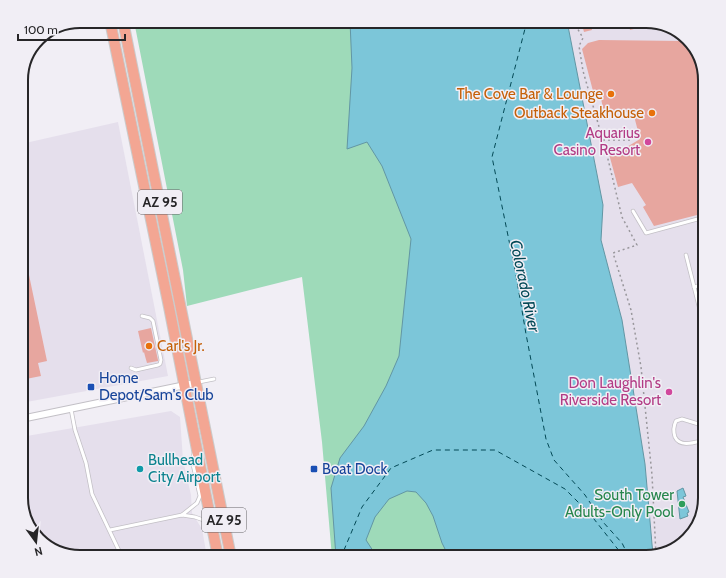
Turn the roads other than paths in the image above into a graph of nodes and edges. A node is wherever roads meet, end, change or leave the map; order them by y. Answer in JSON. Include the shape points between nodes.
{"nodes":[{"id":1,"x":111,"y":28,"type":"edge"},
{"id":2,"x":124,"y":28,"type":"edge"},
{"id":3,"x":633,"y":211,"type":"dead end"},
{"id":4,"x":698,"y":219,"type":"edge"},
{"id":5,"x":686,"y":255,"type":"dead end"},
{"id":6,"x":698,"y":286,"type":"edge"},
{"id":7,"x":694,"y":287,"type":"junction"},
{"id":8,"x":698,"y":303,"type":"edge"},
{"id":9,"x":142,"y":316,"type":"dead end"},
{"id":10,"x":132,"y":368,"type":"dead end"},
{"id":11,"x":214,"y":379,"type":"dead end"},
{"id":12,"x":195,"y":383,"type":"junction"},
{"id":13,"x":184,"y":385,"type":"junction"},
{"id":14,"x":71,"y":409,"type":"junction"},
{"id":15,"x":28,"y":418,"type":"edge"},
{"id":16,"x":698,"y":424,"type":"edge"},
{"id":17,"x":698,"y":442,"type":"edge"},
{"id":18,"x":197,"y":446,"type":"junction"},
{"id":19,"x":182,"y":515,"type":"junction"},
{"id":20,"x":212,"y":523,"type":"junction"},
{"id":21,"x":110,"y":530,"type":"junction"},
{"id":22,"x":119,"y":550,"type":"edge"},
{"id":23,"x":217,"y":550,"type":"edge"},
{"id":24,"x":230,"y":550,"type":"edge"}],
"edges":[{"from":1,"to":13,"type":"highway","number":"AZ 95"},
{"from":2,"to":12,"type":"highway","number":"AZ 95"},
{"from":3,"to":4,"type":"lane","via":[[646,233]]},
{"from":5,"to":7,"type":"lane"},
{"from":6,"to":7,"type":"lane"},
{"from":7,"to":8,"type":"lane"},
{"from":9,"to":10,"type":"lane","via":[[153,321],[161,360],[158,365],[136,370]]},
{"from":11,"to":12,"type":"lane"},
{"from":12,"to":13,"type":"street"},
{"from":12,"to":24,"type":"highway","number":"AZ 95"},
{"from":13,"to":14,"type":"street"},
{"from":13,"to":18,"type":"highway","number":"AZ 95"},
{"from":14,"to":15,"type":"street"},
{"from":14,"to":21,"type":"lane","via":[[92,494]]},
{"from":16,"to":17,"type":"lane","via":[[682,420],[676,421],[673,427],[677,440],[682,443]]},
{"from":18,"to":19,"type":"lane","via":[[192,460],[200,496],[197,503]]},
{"from":18,"to":20,"type":"highway","number":"AZ 95"},
{"from":19,"to":20,"type":"lane"},
{"from":19,"to":21,"type":"lane"},
{"from":20,"to":23,"type":"highway","number":"AZ 95"},
{"from":21,"to":22,"type":"lane"}]}
